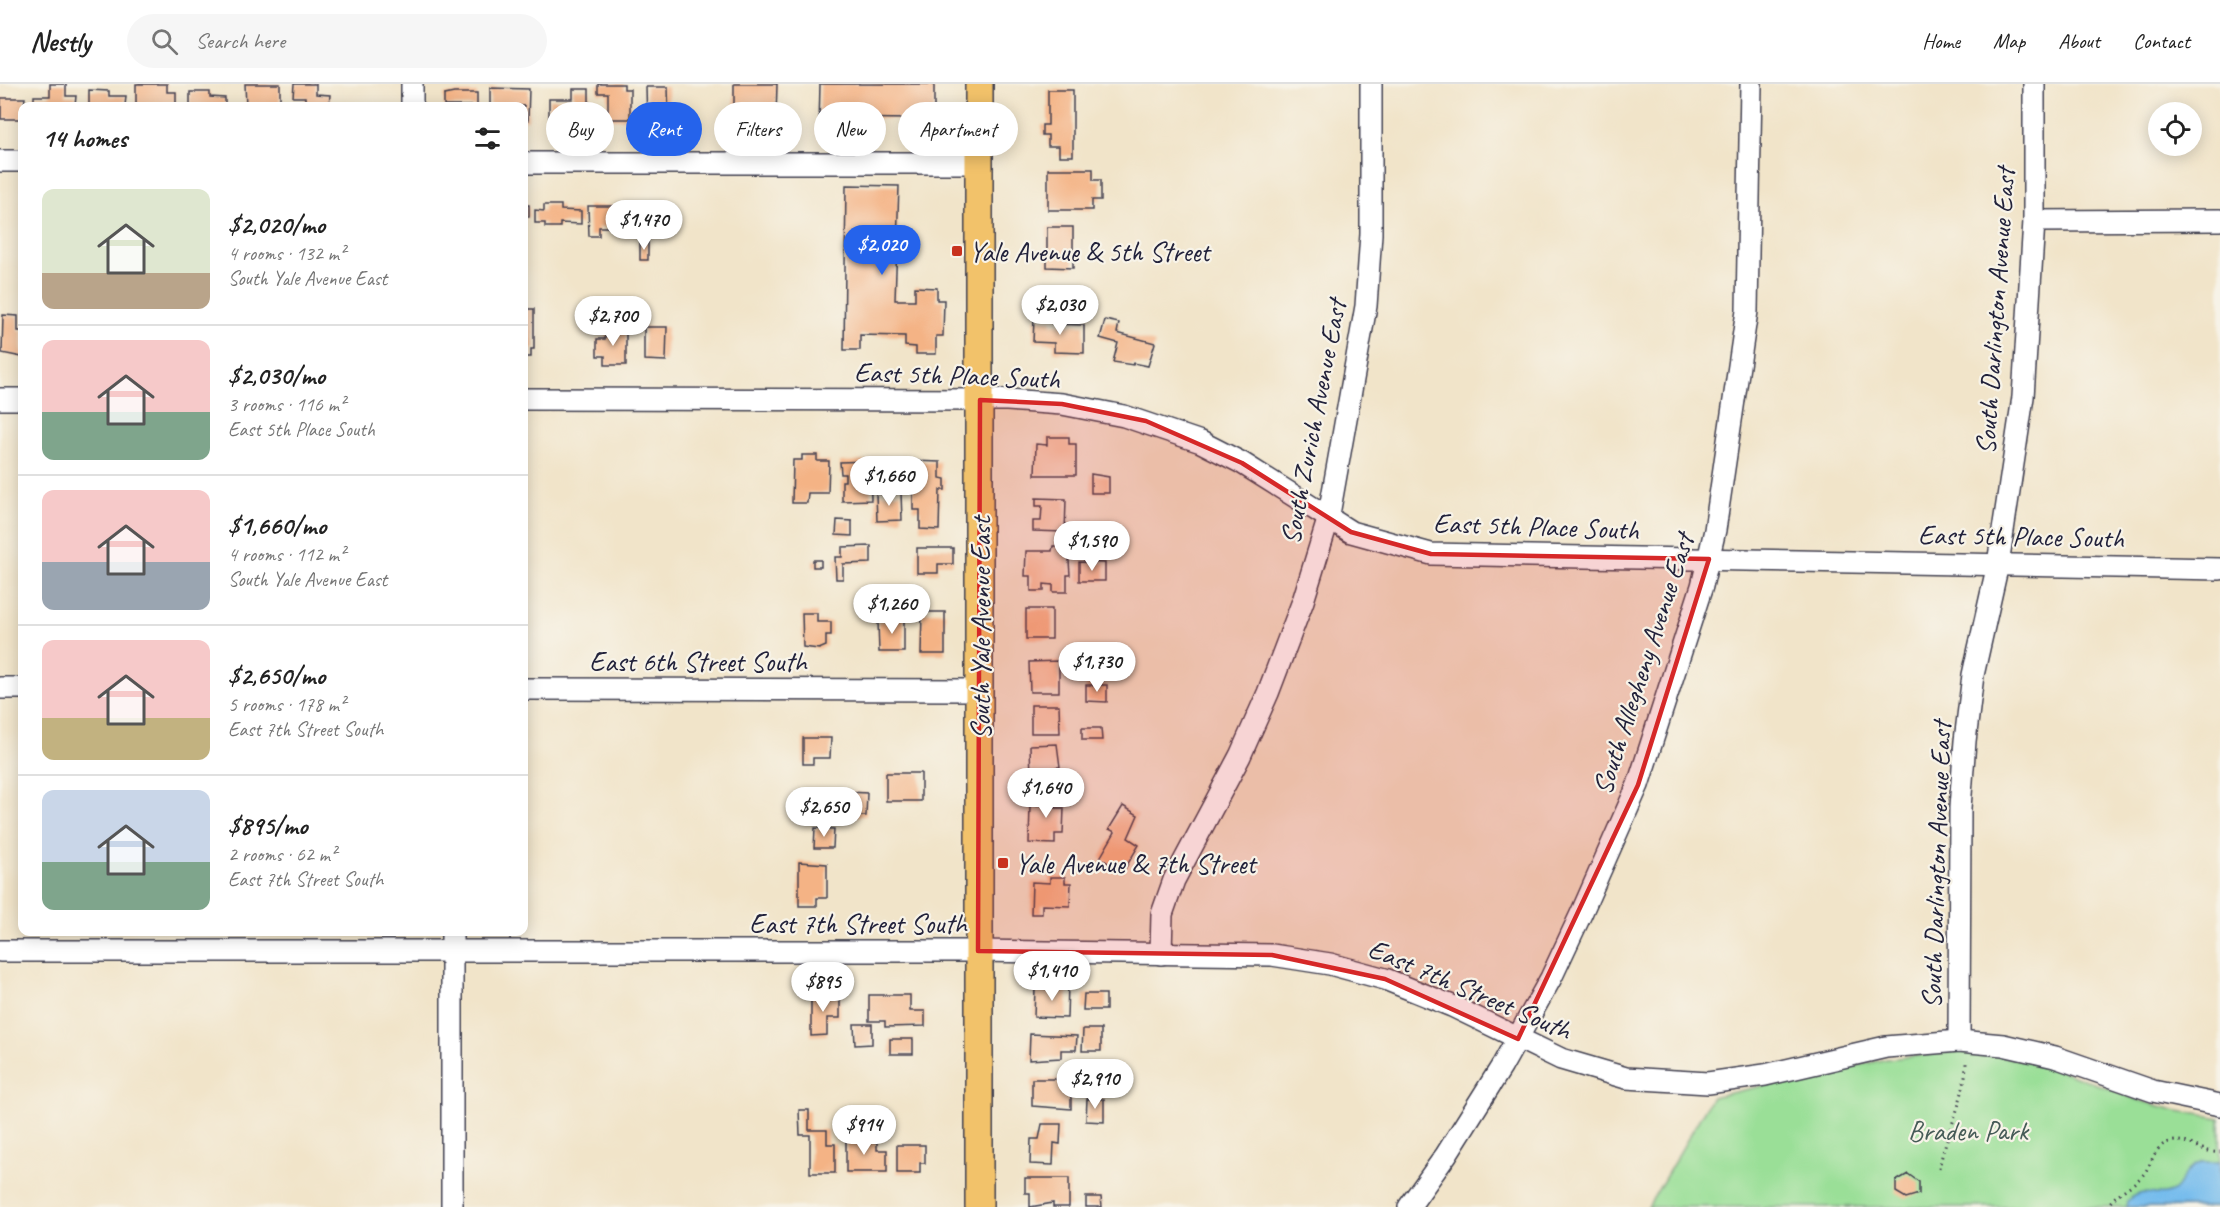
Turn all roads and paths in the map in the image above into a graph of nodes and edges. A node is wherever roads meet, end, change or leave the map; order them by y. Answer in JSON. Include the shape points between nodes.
{"nodes":[{"id":1,"x":412,"y":84,"type":"edge"},
{"id":2,"x":979,"y":84,"type":"edge"},
{"id":3,"x":1371,"y":84,"type":"edge"},
{"id":4,"x":1751,"y":84,"type":"edge"},
{"id":5,"x":2034,"y":84,"type":"edge"},
{"id":6,"x":412,"y":102,"type":"edge"},
{"id":7,"x":0,"y":161,"type":"edge"},
{"id":8,"x":18,"y":161,"type":"edge"},
{"id":9,"x":528,"y":163,"type":"edge"},
{"id":10,"x":979,"y":163,"type":"junction"},
{"id":11,"x":2220,"y":220,"type":"edge"},
{"id":12,"x":2034,"y":221,"type":"junction"},
{"id":13,"x":0,"y":399,"type":"edge"},
{"id":14,"x":18,"y":399,"type":"edge"},
{"id":15,"x":528,"y":399,"type":"edge"},
{"id":16,"x":980,"y":400,"type":"junction"},
{"id":17,"x":1328,"y":519,"type":"junction"},
{"id":18,"x":1709,"y":559,"type":"junction"},
{"id":19,"x":1998,"y":564,"type":"junction"},
{"id":20,"x":2220,"y":569,"type":"edge"},
{"id":21,"x":0,"y":688,"type":"edge"},
{"id":22,"x":18,"y":688,"type":"edge"},
{"id":23,"x":528,"y":689,"type":"edge"},
{"id":24,"x":980,"y":690,"type":"junction"},
{"id":25,"x":452,"y":942,"type":"edge"},
{"id":26,"x":0,"y":951,"type":"edge"},
{"id":27,"x":978,"y":951,"type":"junction"},
{"id":28,"x":1161,"y":954,"type":"junction"},
{"id":29,"x":1518,"y":1039,"type":"junction"},
{"id":30,"x":1963,"y":1041,"type":"junction"},
{"id":31,"x":2220,"y":1105,"type":"edge"},
{"id":32,"x":2220,"y":1152,"type":"edge"},
{"id":33,"x":1939,"y":1169,"type":"dead end"},
{"id":34,"x":452,"y":1207,"type":"edge"},
{"id":35,"x":979,"y":1207,"type":"edge"},
{"id":36,"x":1409,"y":1207,"type":"edge"},
{"id":37,"x":2107,"y":1207,"type":"edge"}],
"edges":[{"from":1,"to":6,"type":"street"},
{"from":2,"to":10,"type":"main road","name":"South Yale Avenue East"},
{"from":3,"to":17,"type":"street","name":"South Zurich Avenue East","via":[[1371,234],[1366,306]]},
{"from":4,"to":18,"type":"street","name":"South Allegheny Avenue East","via":[[1747,312]]},
{"from":5,"to":12,"type":"street","name":"South Darlington Avenue East"},
{"from":7,"to":8,"type":"street"},
{"from":9,"to":10,"type":"street"},
{"from":10,"to":16,"type":"main road","name":"South Yale Avenue East"},
{"from":11,"to":12,"type":"street"},
{"from":12,"to":19,"type":"street","name":"South Darlington Avenue East","via":[[2023,397]]},
{"from":13,"to":14,"type":"street"},
{"from":15,"to":16,"type":"street","name":"East 5th Place South"},
{"from":16,"to":17,"type":"street","name":"East 5th Place South","via":[[1062,404],[1146,421],[1242,463]]},
{"from":16,"to":24,"type":"main road","name":"South Yale Avenue East"},
{"from":17,"to":18,"type":"street","name":"East 5th Place South","via":[[1351,532],[1431,554]]},
{"from":17,"to":28,"type":"street","name":"South Zurich Avenue East","via":[[1303,601],[1268,693],[1240,756],[1174,880],[1162,914]]},
{"from":18,"to":19,"type":"street","name":"East 5th Place South"},
{"from":18,"to":29,"type":"street","name":"South Allegheny Avenue East","via":[[1638,785],[1551,978]]},
{"from":19,"to":20,"type":"street","name":"East 5th Place South"},
{"from":19,"to":30,"type":"street","name":"South Darlington Avenue East","via":[[1973,675],[1960,808]]},
{"from":21,"to":22,"type":"street"},
{"from":23,"to":24,"type":"street","name":"East 6th Street South"},
{"from":24,"to":27,"type":"main road","name":"South Yale Avenue East"},
{"from":25,"to":26,"type":"street","name":"East 7th Street South"},
{"from":25,"to":27,"type":"street","name":"East 7th Street South"},
{"from":25,"to":34,"type":"street"},
{"from":27,"to":28,"type":"street","name":"East 7th Street South"},
{"from":27,"to":35,"type":"main road","name":"South Yale Avenue East"},
{"from":28,"to":29,"type":"street","name":"East 7th Street South","via":[[1272,955],[1357,971],[1452,1006]]},
{"from":29,"to":30,"type":"street","name":"East 7th Street South","via":[[1561,1059],[1614,1076],[1666,1083],[1708,1083],[1765,1075],[1886,1047]]},
{"from":29,"to":36,"type":"street","name":"South Allegheny Avenue East"},
{"from":30,"to":31,"type":"street","name":"East 7th Street South","via":[[2055,1057],[2161,1093]]},
{"from":30,"to":33,"type":"path","via":[[1966,1084]]},
{"from":32,"to":37,"type":"path","via":[[2187,1142],[2168,1142],[2152,1155],[2144,1174]]}]}
